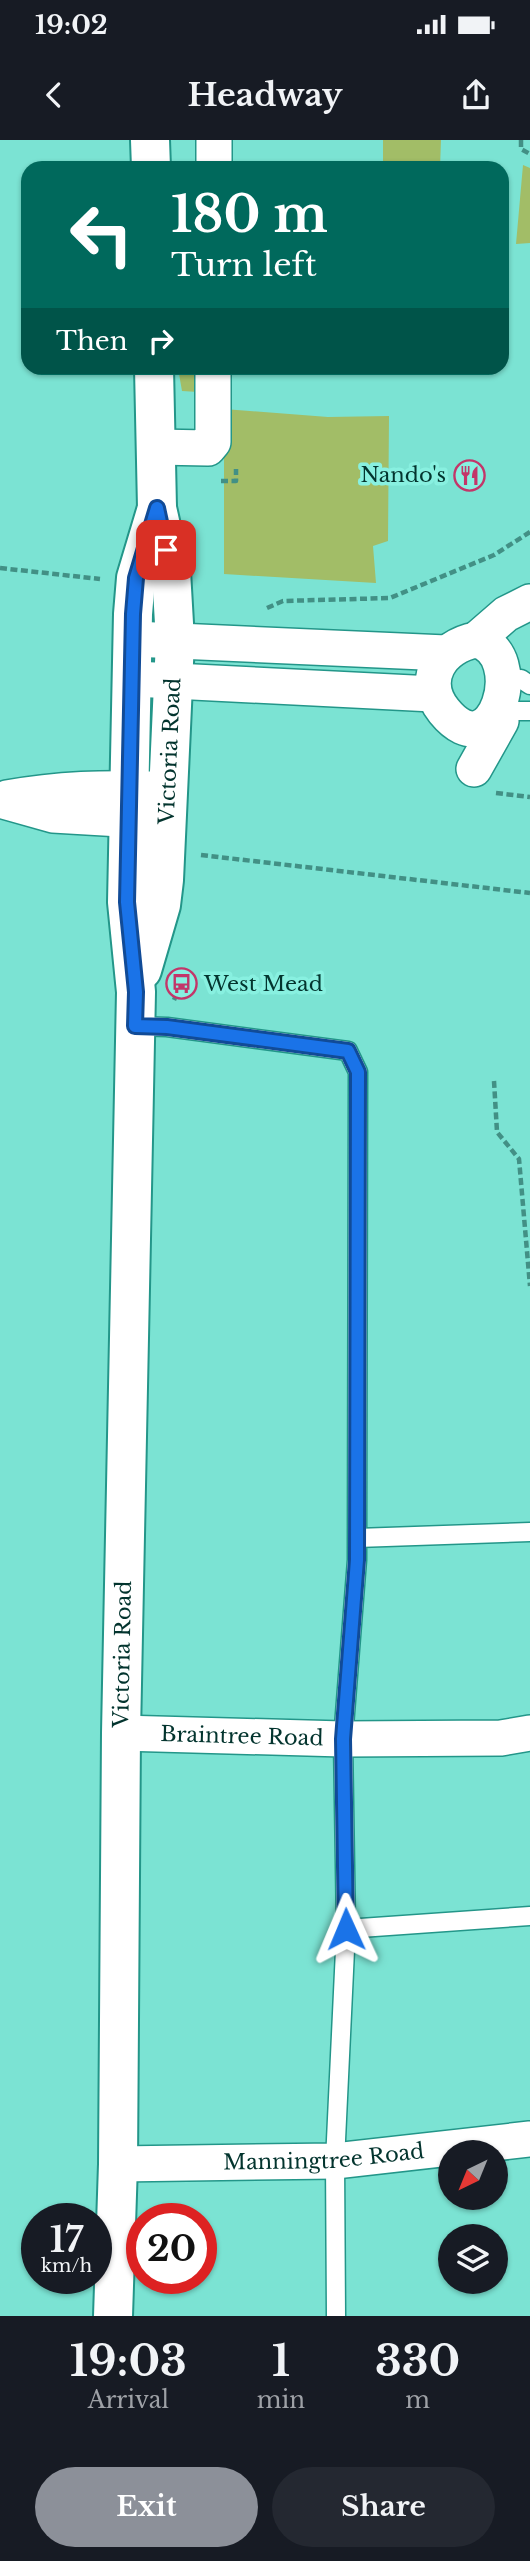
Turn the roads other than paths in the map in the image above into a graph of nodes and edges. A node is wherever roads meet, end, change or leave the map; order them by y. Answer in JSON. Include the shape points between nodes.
{"nodes":[{"id":1,"x":150,"y":140,"type":"edge"},
{"id":2,"x":214,"y":140,"type":"edge"},
{"id":3,"x":150,"y":161,"type":"edge"},
{"id":4,"x":214,"y":161,"type":"edge"},
{"id":5,"x":154,"y":375,"type":"edge"},
{"id":6,"x":213,"y":375,"type":"edge"},
{"id":7,"x":156,"y":447,"type":"junction"},
{"id":8,"x":157,"y":508,"type":"junction"},
{"id":9,"x":530,"y":602,"type":"edge"},
{"id":10,"x":133,"y":639,"type":"junction"},
{"id":11,"x":175,"y":641,"type":"junction"},
{"id":12,"x":461,"y":646,"type":"junction"},
{"id":13,"x":134,"y":679,"type":"junction"},
{"id":14,"x":174,"y":681,"type":"junction"},
{"id":15,"x":520,"y":689,"type":"edge"},
{"id":16,"x":433,"y":694,"type":"junction"},
{"id":17,"x":131,"y":804,"type":"junction"},
{"id":18,"x":169,"y":805,"type":"junction"},
{"id":19,"x":135,"y":1009,"type":"junction"},
{"id":20,"x":530,"y":1532,"type":"edge"},
{"id":21,"x":357,"y":1538,"type":"junction"},
{"id":22,"x":121,"y":1733,"type":"junction"},
{"id":23,"x":530,"y":1733,"type":"edge"},
{"id":24,"x":343,"y":1739,"type":"junction"},
{"id":25,"x":530,"y":1916,"type":"edge"},
{"id":26,"x":346,"y":1929,"type":"junction"},
{"id":27,"x":530,"y":2139,"type":"edge"},
{"id":28,"x":334,"y":2161,"type":"junction"},
{"id":29,"x":118,"y":2164,"type":"junction"},
{"id":30,"x":113,"y":2316,"type":"edge"},
{"id":31,"x":336,"y":2316,"type":"edge"}],
"edges":[{"from":1,"to":3,"type":"street"},
{"from":2,"to":4,"type":"street"},
{"from":5,"to":7,"type":"street","name":"Victoria Road"},
{"from":6,"to":7,"type":"street","via":[[214,442],[208,448]]},
{"from":7,"to":8,"type":"street","name":"Victoria Road"},
{"from":8,"to":10,"type":"street","name":"Victoria Road","via":[[136,578]]},
{"from":8,"to":11,"type":"street","name":"Victoria Road","via":[[171,571]]},
{"from":9,"to":12,"type":"street"},
{"from":10,"to":11,"type":"street"},
{"from":10,"to":13,"type":"street","name":"Victoria Road"},
{"from":11,"to":12,"type":"street"},
{"from":11,"to":14,"type":"street","name":"Victoria Road"},
{"from":12,"to":15,"type":"street","via":[[489,642],[502,647],[512,656]]},
{"from":12,"to":16,"type":"street","via":[[435,673]]},
{"from":13,"to":14,"type":"street"},
{"from":13,"to":17,"type":"street","name":"Victoria Road"},
{"from":14,"to":16,"type":"street"},
{"from":14,"to":18,"type":"street","name":"Victoria Road"},
{"from":15,"to":16,"type":"street","via":[[480,727],[447,716]]},
{"from":17,"to":18,"type":"street"},
{"from":17,"to":19,"type":"street","name":"Victoria Road","via":[[127,902]]},
{"from":18,"to":19,"type":"street","name":"Victoria Road","via":[[161,905]]},
{"from":19,"to":21,"type":"lane","via":[[167,1027],[348,1051],[358,1072]]},
{"from":19,"to":22,"type":"street","name":"Victoria Road"},
{"from":20,"to":21,"type":"lane"},
{"from":21,"to":24,"type":"lane"},
{"from":22,"to":24,"type":"street","name":"Braintree Road"},
{"from":22,"to":29,"type":"street","name":"Victoria Road"},
{"from":23,"to":24,"type":"street","name":"Braintree Road","via":[[501,1738]]},
{"from":24,"to":26,"type":"lane"},
{"from":25,"to":26,"type":"lane"},
{"from":26,"to":28,"type":"lane"},
{"from":27,"to":28,"type":"street","name":"Manningtree Road"},
{"from":28,"to":29,"type":"street","name":"Manningtree Road"},
{"from":28,"to":31,"type":"lane"},
{"from":29,"to":30,"type":"street","name":"Victoria Road"}]}
